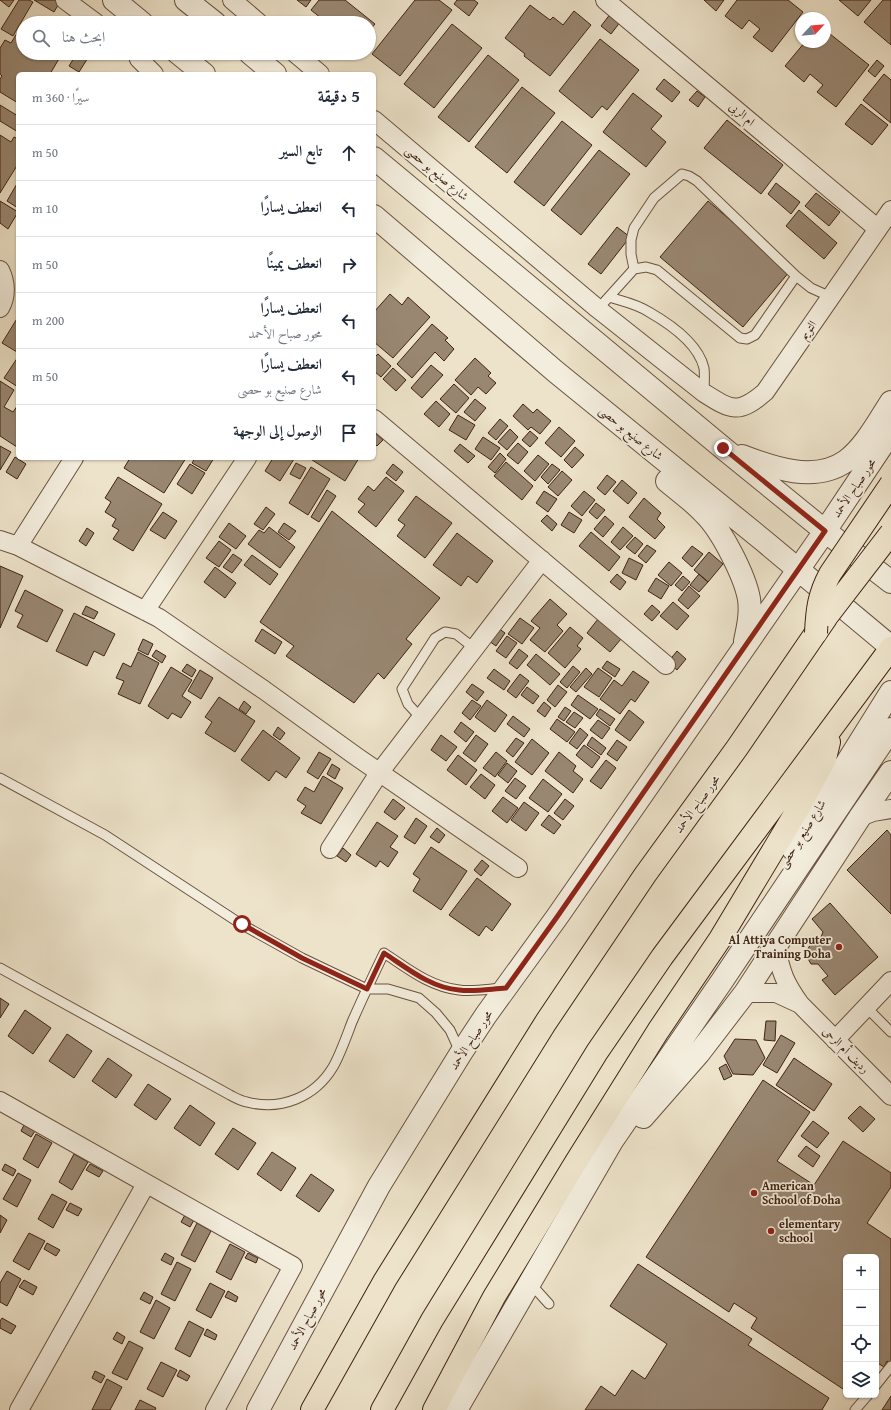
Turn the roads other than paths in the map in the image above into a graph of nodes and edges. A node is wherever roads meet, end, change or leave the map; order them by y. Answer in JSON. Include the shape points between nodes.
{"nodes":[{"id":1,"x":65,"y":0,"type":"edge"},
{"id":2,"x":114,"y":0,"type":"edge"},
{"id":3,"x":186,"y":0,"type":"edge"},
{"id":4,"x":232,"y":0,"type":"edge"},
{"id":5,"x":605,"y":0,"type":"edge"},
{"id":6,"x":87,"y":16,"type":"edge"},
{"id":7,"x":133,"y":16,"type":"edge"},
{"id":8,"x":206,"y":16,"type":"edge"},
{"id":9,"x":251,"y":16,"type":"edge"},
{"id":10,"x":140,"y":60,"type":"edge"},
{"id":11,"x":187,"y":60,"type":"edge"},
{"id":12,"x":258,"y":60,"type":"edge"},
{"id":13,"x":303,"y":60,"type":"edge"},
{"id":14,"x":152,"y":72,"type":"edge"},
{"id":15,"x":202,"y":72,"type":"edge"},
{"id":16,"x":273,"y":72,"type":"edge"},
{"id":17,"x":318,"y":72,"type":"edge"},
{"id":18,"x":376,"y":122,"type":"edge"},
{"id":19,"x":376,"y":160,"type":"edge"},
{"id":20,"x":891,"y":210,"type":"edge"},
{"id":21,"x":376,"y":218,"type":"edge"},
{"id":22,"x":878,"y":229,"type":"junction"},
{"id":23,"x":634,"y":269,"type":"junction"},
{"id":24,"x":0,"y":270,"type":"edge"},
{"id":25,"x":796,"y":276,"type":"junction"},
{"id":26,"x":831,"y":297,"type":"junction"},
{"id":27,"x":603,"y":303,"type":"junction"},
{"id":28,"x":0,"y":308,"type":"edge"},
{"id":29,"x":556,"y":372,"type":"junction"},
{"id":30,"x":704,"y":393,"type":"junction"},
{"id":31,"x":891,"y":402,"type":"edge"},
{"id":32,"x":376,"y":421,"type":"edge"},
{"id":33,"x":891,"y":432,"type":"edge"},
{"id":34,"x":723,"y":448,"type":"junction"},
{"id":35,"x":73,"y":460,"type":"edge"},
{"id":36,"x":246,"y":460,"type":"edge"},
{"id":37,"x":891,"y":484,"type":"edge"},
{"id":38,"x":825,"y":531,"type":"junction"},
{"id":39,"x":891,"y":533,"type":"edge"},
{"id":40,"x":0,"y":540,"type":"edge"},
{"id":41,"x":18,"y":546,"type":"junction"},
{"id":42,"x":542,"y":560,"type":"junction"},
{"id":43,"x":798,"y":570,"type":"junction"},
{"id":44,"x":891,"y":582,"type":"edge"},
{"id":45,"x":145,"y":611,"type":"junction"},
{"id":46,"x":816,"y":633,"type":"junction"},
{"id":47,"x":474,"y":648,"type":"junction"},
{"id":48,"x":744,"y":648,"type":"junction"},
{"id":49,"x":891,"y":648,"type":"edge"},
{"id":50,"x":666,"y":665,"type":"dead end"},
{"id":51,"x":891,"y":692,"type":"edge"},
{"id":52,"x":421,"y":718,"type":"junction"},
{"id":53,"x":832,"y":727,"type":"junction"},
{"id":54,"x":891,"y":729,"type":"edge"},
{"id":55,"x":891,"y":772,"type":"edge"},
{"id":56,"x":379,"y":773,"type":"junction"},
{"id":57,"x":0,"y":778,"type":"edge"},
{"id":58,"x":891,"y":809,"type":"edge"},
{"id":59,"x":860,"y":817,"type":"junction"},
{"id":60,"x":330,"y":849,"type":"dead end"},
{"id":61,"x":518,"y":868,"type":"dead end"},
{"id":62,"x":776,"y":947,"type":"junction"},
{"id":63,"x":0,"y":968,"type":"edge"},
{"id":64,"x":722,"y":981,"type":"junction"},
{"id":65,"x":891,"y":981,"type":"edge"},
{"id":66,"x":506,"y":988,"type":"junction"},
{"id":67,"x":367,"y":989,"type":"junction"},
{"id":68,"x":745,"y":993,"type":"junction"},
{"id":69,"x":800,"y":1004,"type":"junction"},
{"id":70,"x":866,"y":1008,"type":"junction"},
{"id":71,"x":891,"y":1032,"type":"edge"},
{"id":72,"x":835,"y":1040,"type":"junction"},
{"id":73,"x":461,"y":1054,"type":"junction"},
{"id":74,"x":891,"y":1096,"type":"edge"},
{"id":75,"x":0,"y":1101,"type":"edge"},
{"id":76,"x":612,"y":1141,"type":"junction"},
{"id":77,"x":146,"y":1184,"type":"junction"},
{"id":78,"x":530,"y":1283,"type":"junction"},
{"id":79,"x":550,"y":1304,"type":"dead end"},
{"id":80,"x":891,"y":1366,"type":"edge"},
{"id":81,"x":879,"y":1381,"type":"edge"},
{"id":82,"x":865,"y":1398,"type":"edge"},
{"id":83,"x":19,"y":1410,"type":"edge"},
{"id":84,"x":215,"y":1410,"type":"edge"},
{"id":85,"x":258,"y":1410,"type":"edge"},
{"id":86,"x":312,"y":1410,"type":"edge"},
{"id":87,"x":382,"y":1410,"type":"edge"},
{"id":88,"x":434,"y":1410,"type":"edge"},
{"id":89,"x":456,"y":1410,"type":"edge"},
{"id":90,"x":855,"y":1410,"type":"edge"}],
"edges":[{"from":1,"to":6,"type":"street"},
{"from":2,"to":7,"type":"street"},
{"from":3,"to":8,"type":"street"},
{"from":4,"to":9,"type":"street"},
{"from":5,"to":22,"type":"street","name":"ام الربى"},
{"from":10,"to":14,"type":"street"},
{"from":11,"to":15,"type":"street"},
{"from":12,"to":16,"type":"street"},
{"from":13,"to":17,"type":"street"},
{"from":18,"to":27,"type":"street","name":"شارع صنيع بو حصى"},
{"from":19,"to":34,"type":"street"},
{"from":20,"to":22,"type":"street","name":"التويم"},
{"from":21,"to":29,"type":"street","name":"شارع صنيع بو حصى"},
{"from":22,"to":26,"type":"street","name":"التويم"},
{"from":23,"to":25,"type":"lane","via":[[646,267],[657,270],[740,338],[747,339],[755,335]]},
{"from":23,"to":25,"type":"lane","via":[[631,240],[634,228],[654,198],[682,174],[697,181]]},
{"from":23,"to":27,"type":"lane"},
{"from":24,"to":28,"type":"street","via":[[5,281],[5,294]]},
{"from":25,"to":26,"type":"lane","via":[[811,288]]},
{"from":26,"to":30,"type":"street","name":"التويم","via":[[765,392],[757,399],[743,406],[730,407]]},
{"from":27,"to":30,"type":"street","name":"شارع صنيع بو حصى"},
{"from":27,"to":30,"type":"lane","via":[[633,304],[649,311],[687,340],[698,354],[704,369]]},
{"from":29,"to":43,"type":"street","name":"شارع صنيع بو حصى"},
{"from":29,"to":48,"type":"street","via":[[574,401],[704,513],[714,525],[745,583],[748,594],[750,617]]},
{"from":31,"to":34,"type":"street","via":[[860,447],[846,461],[818,472],[788,471],[767,466]]},
{"from":32,"to":42,"type":"street"},
{"from":33,"to":38,"type":"street","name":"محور صباح الأحمد"},
{"from":34,"to":38,"type":"street"},
{"from":35,"to":41,"type":"street"},
{"from":36,"to":45,"type":"street"},
{"from":37,"to":46,"type":"highway","bridge":true,"via":[[824,586],[818,605]]},
{"from":38,"to":43,"type":"street","name":"محور صباح الأحمد"},
{"from":38,"to":44,"type":"street"},
{"from":39,"to":46,"type":"highway","name":"محور صباح الأحمد","bridge":true},
{"from":40,"to":41,"type":"street"},
{"from":41,"to":45,"type":"street"},
{"from":42,"to":47,"type":"street"},
{"from":42,"to":50,"type":"street"},
{"from":43,"to":48,"type":"street","name":"محور صباح الأحمد"},
{"from":43,"to":49,"type":"street","name":"شارع صنيع بو حصى"},
{"from":45,"to":56,"type":"street","via":[[264,690]]},
{"from":46,"to":86,"type":"highway","name":"محور صباح الأحمد","via":[[738,748],[645,875],[546,1022],[385,1280]]},
{"from":47,"to":52,"type":"street"},
{"from":47,"to":52,"type":"lane","via":[[456,634],[445,632],[434,638],[402,689],[408,704]]},
{"from":48,"to":66,"type":"street","name":"محور صباح الأحمد"},
{"from":49,"to":53,"type":"highway"},
{"from":51,"to":64,"type":"street","name":"شارع صنيع بو حصى","via":[[746,923],[731,951]]},
{"from":52,"to":56,"type":"street"},
{"from":53,"to":87,"type":"highway","via":[[629,1004],[597,1052],[432,1320]]},
{"from":53,"to":88,"type":"highway","via":[[825,759],[798,808],[720,940],[658,1031],[494,1297]]},
{"from":54,"to":64,"type":"street"},
{"from":55,"to":59,"type":"street"},
{"from":56,"to":60,"type":"street"},
{"from":56,"to":61,"type":"street"},
{"from":57,"to":67,"type":"lane","via":[[105,834],[242,924],[302,958]]},
{"from":58,"to":59,"type":"street"},
{"from":59,"to":62,"type":"street"},
{"from":62,"to":68,"type":"street"},
{"from":62,"to":69,"type":"street","name":"رديف أم الرحى","via":[[788,988]]},
{"from":63,"to":67,"type":"lane","via":[[230,1095],[246,1102],[263,1105],[297,1100],[312,1091],[324,1079],[334,1065]]},
{"from":64,"to":76,"type":"street"},
{"from":65,"to":70,"type":"street"},
{"from":66,"to":67,"type":"lane","via":[[470,991],[447,988],[426,980],[384,953]]},
{"from":66,"to":73,"type":"street","name":"محور صباح الأحمد"},
{"from":67,"to":73,"type":"lane","via":[[388,989],[419,998],[450,1030]]},
{"from":68,"to":69,"type":"street","name":"رديف أم الرحى","via":[[776,993]]},
{"from":68,"to":76,"type":"street","via":[[699,1053],[646,1115]]},
{"from":69,"to":72,"type":"street","name":"رديف أم الرحى"},
{"from":70,"to":71,"type":"lane"},
{"from":70,"to":72,"type":"street"},
{"from":72,"to":74,"type":"street","name":"رديف أم الرحى"},
{"from":73,"to":85,"type":"street","name":"محور صباح الأحمد","via":[[379,1186]]},
{"from":75,"to":77,"type":"street"},
{"from":76,"to":78,"type":"street"},
{"from":77,"to":83,"type":"street"},
{"from":77,"to":84,"type":"street","via":[[293,1266]]},
{"from":78,"to":79,"type":"lane"},
{"from":78,"to":89,"type":"street"},
{"from":80,"to":81,"type":"lane"},
{"from":82,"to":90,"type":"lane"}]}
